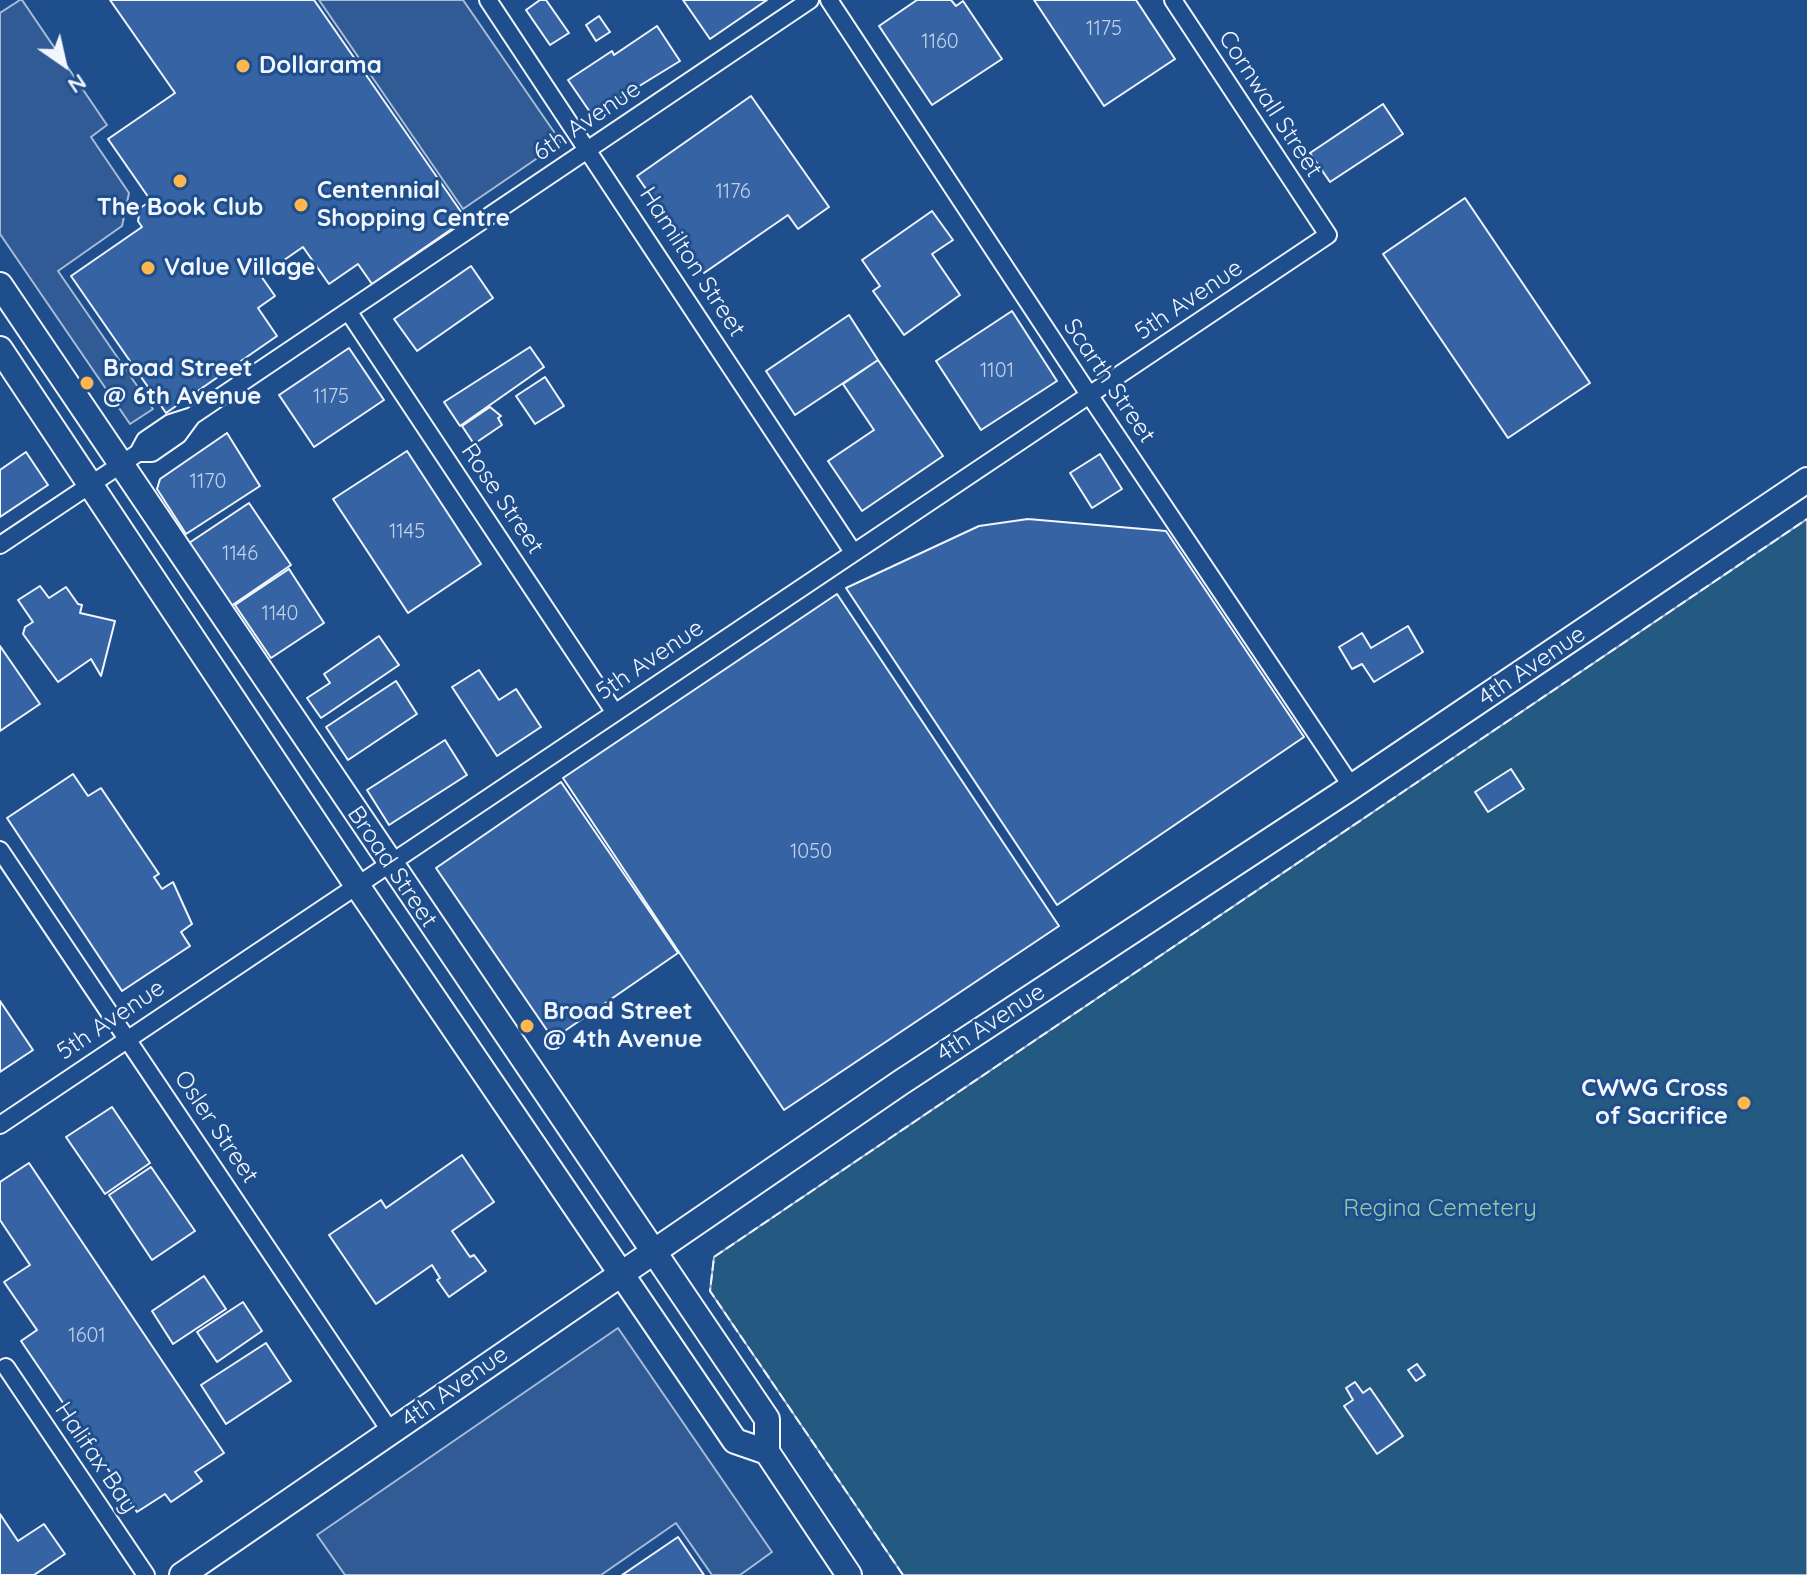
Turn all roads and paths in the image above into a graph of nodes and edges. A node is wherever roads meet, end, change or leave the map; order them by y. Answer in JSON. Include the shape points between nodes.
{"nodes":[{"id":1,"x":488,"y":0,"type":"edge"},
{"id":2,"x":810,"y":0,"type":"edge"},
{"id":3,"x":829,"y":0,"type":"edge"},
{"id":4,"x":1173,"y":0,"type":"edge"},
{"id":5,"x":588,"y":149,"type":"junction"},
{"id":6,"x":1328,"y":235,"type":"joint"},
{"id":7,"x":0,"y":285,"type":"edge"},
{"id":8,"x":348,"y":311,"type":"junction"},
{"id":9,"x":0,"y":349,"type":"edge"},
{"id":10,"x":1090,"y":396,"type":"junction"},
{"id":11,"x":129,"y":459,"type":"junction"},
{"id":12,"x":1807,"y":480,"type":"edge"},
{"id":13,"x":91,"y":484,"type":"junction"},
{"id":14,"x":0,"y":545,"type":"edge"},
{"id":15,"x":853,"y":552,"type":"junction"},
{"id":16,"x":615,"y":713,"type":"junction"},
{"id":17,"x":1352,"y":787,"type":"junction"},
{"id":18,"x":0,"y":850,"type":"edge"},
{"id":19,"x":388,"y":863,"type":"junction"},
{"id":20,"x":356,"y":884,"type":"junction"},
{"id":21,"x":127,"y":1038,"type":"junction"},
{"id":22,"x":0,"y":1125,"type":"edge"},
{"id":23,"x":654,"y":1251,"type":"junction"},
{"id":24,"x":621,"y":1273,"type":"junction"},
{"id":25,"x":6,"y":1367,"type":"dead end"},
{"id":26,"x":391,"y":1432,"type":"junction"},
{"id":27,"x":767,"y":1452,"type":"junction"},
{"id":28,"x":146,"y":1575,"type":"edge"},
{"id":29,"x":182,"y":1575,"type":"edge"},
{"id":30,"x":849,"y":1575,"type":"edge"}],
"edges":[{"from":1,"to":5,"type":"street","name":"Hamilton Street"},
{"from":2,"to":5,"type":"street","name":"6th Avenue"},
{"from":3,"to":10,"type":"street","name":"Scarth Street"},
{"from":4,"to":6,"type":"street","name":"Cornwall Street"},
{"from":5,"to":8,"type":"street","name":"6th Avenue"},
{"from":5,"to":15,"type":"street","name":"Hamilton Street"},
{"from":6,"to":10,"type":"street","name":"5th Avenue"},
{"from":7,"to":11,"type":"main road","name":"Broad Street"},
{"from":8,"to":11,"type":"street","name":"6th Avenue","via":[[192,416],[178,435],[152,453]]},
{"from":8,"to":16,"type":"street","name":"Rose Street"},
{"from":9,"to":13,"type":"main road","name":"Broad Street"},
{"from":10,"to":15,"type":"street","name":"5th Avenue"},
{"from":10,"to":17,"type":"street","name":"Scarth Street"},
{"from":11,"to":13,"type":"street","name":"6th Avenue"},
{"from":11,"to":19,"type":"main road","name":"Broad Street"},
{"from":12,"to":17,"type":"main road","name":"4th Avenue"},
{"from":13,"to":14,"type":"street","name":"6th Avenue"},
{"from":13,"to":20,"type":"main road","name":"Broad Street"},
{"from":15,"to":16,"type":"street","name":"5th Avenue"},
{"from":16,"to":19,"type":"street","name":"5th Avenue"},
{"from":17,"to":23,"type":"main road","name":"4th Avenue"},
{"from":18,"to":21,"type":"street","name":"Osler Street"},
{"from":19,"to":20,"type":"street","name":"5th Avenue"},
{"from":19,"to":23,"type":"main road","name":"Broad Street"},
{"from":20,"to":21,"type":"street","name":"5th Avenue"},
{"from":20,"to":24,"type":"main road","name":"Broad Street"},
{"from":21,"to":22,"type":"street","name":"5th Avenue"},
{"from":21,"to":26,"type":"street","name":"Osler Street"},
{"from":23,"to":24,"type":"main road","name":"4th Avenue"},
{"from":23,"to":27,"type":"main road","name":"Broad Street","via":[[767,1419]]},
{"from":24,"to":26,"type":"main road","name":"4th Avenue"},
{"from":24,"to":27,"type":"main road","name":"Broad Street","via":[[735,1441]]},
{"from":25,"to":28,"type":"street","name":"Halifax Bay"},
{"from":26,"to":29,"type":"main road","name":"4th Avenue"},
{"from":27,"to":30,"type":"main road","name":"Broad Street"}]}
